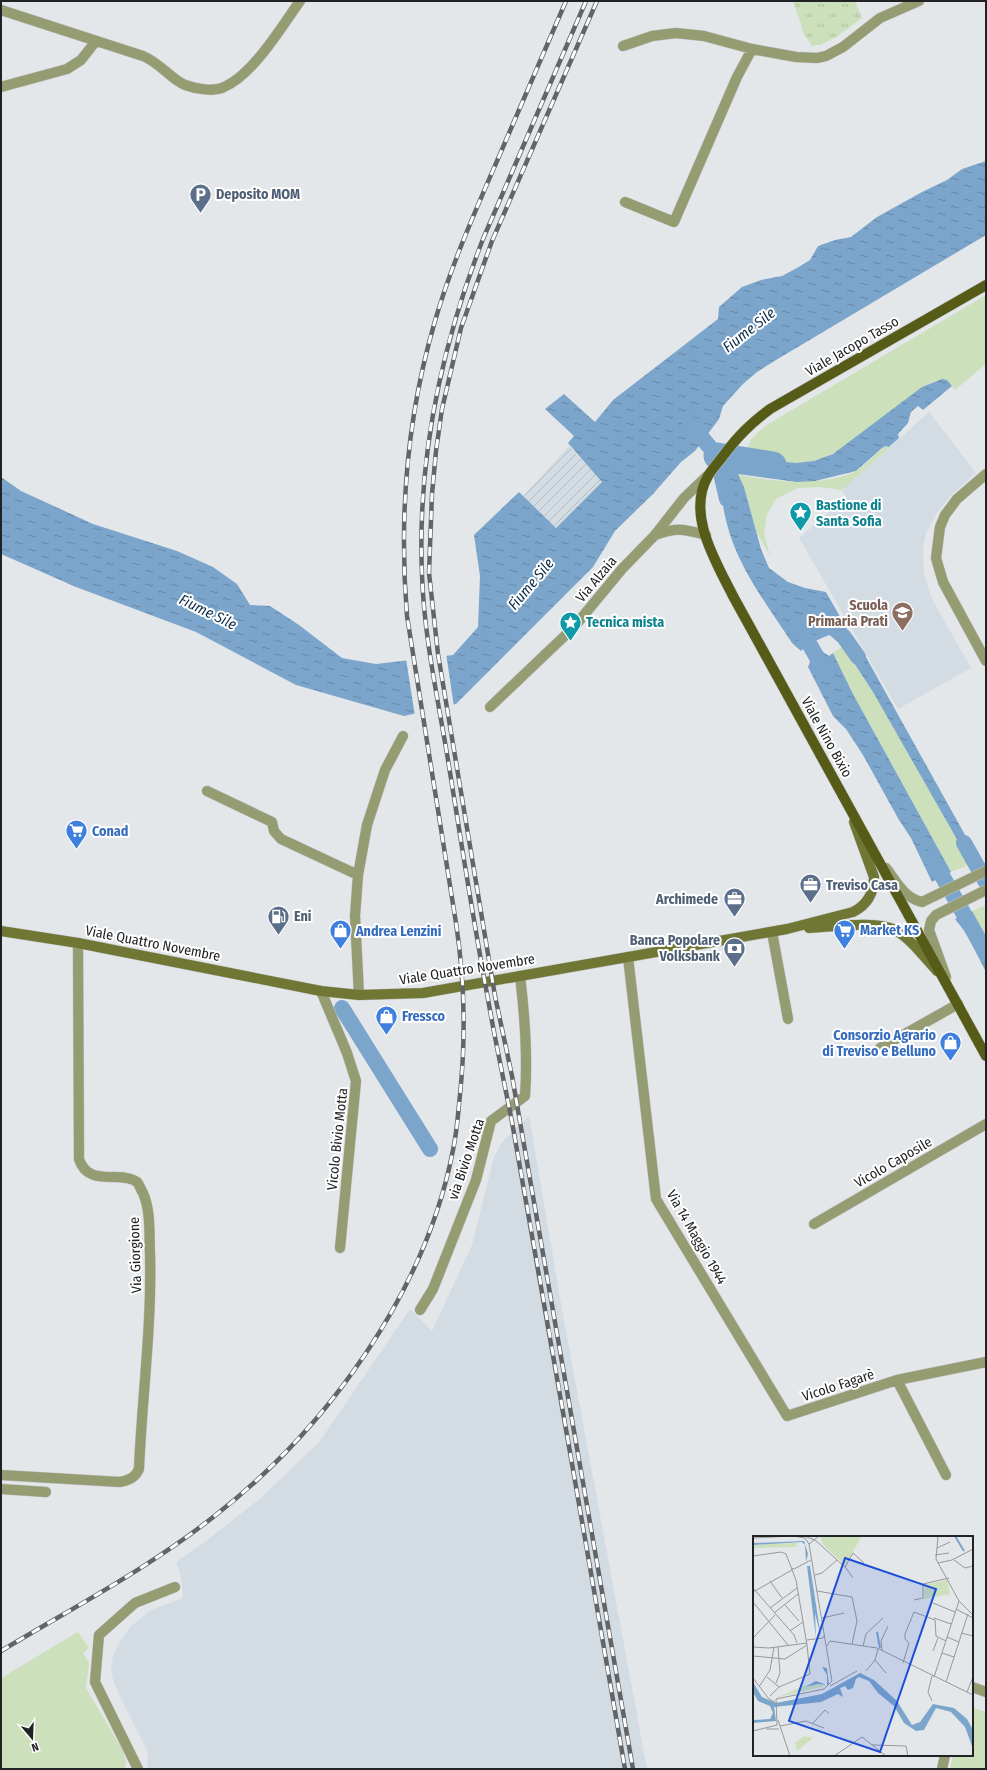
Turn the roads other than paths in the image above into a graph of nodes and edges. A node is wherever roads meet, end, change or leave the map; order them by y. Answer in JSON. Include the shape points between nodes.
{"nodes":[{"id":1,"x":300,"y":1,"type":"edge"},
{"id":2,"x":918,"y":1,"type":"edge"},
{"id":3,"x":1,"y":10,"type":"edge"},
{"id":4,"x":96,"y":41,"type":"junction"},
{"id":5,"x":623,"y":46,"type":"dead end"},
{"id":6,"x":752,"y":49,"type":"junction"},
{"id":7,"x":1,"y":87,"type":"edge"},
{"id":8,"x":625,"y":202,"type":"dead end"},
{"id":9,"x":986,"y":285,"type":"edge"},
{"id":10,"x":986,"y":474,"type":"edge"},
{"id":11,"x":707,"y":476,"type":"junction"},
{"id":12,"x":655,"y":535,"type":"junction"},
{"id":13,"x":706,"y":535,"type":"junction"},
{"id":14,"x":986,"y":661,"type":"edge"},
{"id":15,"x":490,"y":707,"type":"dead end"},
{"id":16,"x":403,"y":736,"type":"dead end"},
{"id":17,"x":207,"y":791,"type":"dead end"},
{"id":18,"x":849,"y":807,"type":"junction"},
{"id":19,"x":872,"y":849,"type":"junction"},
{"id":20,"x":986,"y":871,"type":"edge"},
{"id":21,"x":358,"y":875,"type":"junction"},
{"id":22,"x":986,"y":890,"type":"edge"},
{"id":23,"x":787,"y":929,"type":"junction"},
{"id":24,"x":1,"y":931,"type":"edge"},
{"id":25,"x":772,"y":932,"type":"junction"},
{"id":26,"x":78,"y":942,"type":"junction"},
{"id":27,"x":628,"y":957,"type":"junction"},
{"id":28,"x":520,"y":976,"type":"junction"},
{"id":29,"x":943,"y":977,"type":"junction"},
{"id":30,"x":321,"y":991,"type":"junction"},
{"id":31,"x":952,"y":994,"type":"junction"},
{"id":32,"x":359,"y":995,"type":"junction"},
{"id":33,"x":958,"y":1004,"type":"junction"},
{"id":34,"x":788,"y":1019,"type":"dead end"},
{"id":35,"x":880,"y":1048,"type":"dead end"},
{"id":36,"x":986,"y":1056,"type":"edge"},
{"id":37,"x":986,"y":1124,"type":"edge"},
{"id":38,"x":814,"y":1224,"type":"dead end"},
{"id":39,"x":340,"y":1248,"type":"dead end"},
{"id":40,"x":420,"y":1310,"type":"dead end"},
{"id":41,"x":986,"y":1362,"type":"edge"},
{"id":42,"x":896,"y":1380,"type":"junction"},
{"id":43,"x":787,"y":1416,"type":"joint"},
{"id":44,"x":1,"y":1475,"type":"edge"},
{"id":45,"x":946,"y":1475,"type":"dead end"},
{"id":46,"x":1,"y":1489,"type":"edge"},
{"id":47,"x":46,"y":1492,"type":"dead end"},
{"id":48,"x":175,"y":1586,"type":"dead end"},
{"id":49,"x":973,"y":1687,"type":"edge"},
{"id":50,"x":986,"y":1692,"type":"edge"},
{"id":51,"x":945,"y":1756,"type":"edge"},
{"id":52,"x":138,"y":1769,"type":"edge"},
{"id":53,"x":942,"y":1769,"type":"edge"}],
"edges":[{"from":1,"to":4,"type":"street","via":[[262,54],[224,88],[195,88],[178,81],[152,59]]},
{"from":2,"to":6,"type":"street","via":[[880,18],[843,47],[826,56],[806,59]]},
{"from":3,"to":4,"type":"street"},
{"from":4,"to":7,"type":"street","via":[[80,60],[67,69]]},
{"from":5,"to":6,"type":"street","via":[[652,36],[676,33],[704,36]]},
{"from":6,"to":8,"type":"street","via":[[737,77],[674,222]]},
{"from":9,"to":11,"type":"main road","name":"Viale Jacopo Tasso","via":[[770,410],[737,437]]},
{"from":10,"to":14,"type":"street","via":[[956,499],[945,515],[940,527],[936,558],[943,582]]},
{"from":11,"to":12,"type":"street","name":"Via Alzaia","via":[[684,498]]},
{"from":11,"to":13,"type":"main road","name":"Viale Nino Bixio","via":[[700,505]]},
{"from":12,"to":13,"type":"street","name":"Via Alzaia","via":[[681,528]]},
{"from":12,"to":15,"type":"street","name":"Via Alzaia","via":[[622,569],[574,627]]},
{"from":13,"to":18,"type":"main road","name":"Viale Nino Bixio","via":[[733,596]]},
{"from":16,"to":21,"type":"street","via":[[383,777],[367,825]]},
{"from":17,"to":21,"type":"street","via":[[272,822],[274,831],[281,839]]},
{"from":18,"to":19,"type":"main road","name":"Viale Nino Bixio"},
{"from":18,"to":23,"type":"main road","name":"Viale Quattro Novembre","via":[[874,877],[871,894],[863,907],[853,912]]},
{"from":19,"to":20,"type":"street","via":[[905,894],[913,900],[922,902]]},
{"from":19,"to":29,"type":"main road","name":"Viale Nino Bixio"},
{"from":21,"to":32,"type":"street","via":[[355,916]]},
{"from":22,"to":31,"type":"street","via":[[936,915],[931,921],[929,930]]},
{"from":23,"to":25,"type":"main road","name":"Viale Quattro Novembre"},
{"from":23,"to":29,"type":"main road","name":"Viale Quattro Novembre","via":[[868,925],[894,929]]},
{"from":24,"to":26,"type":"main road","name":"Viale Quattro Novembre"},
{"from":25,"to":27,"type":"main road","name":"Viale Quattro Novembre"},
{"from":25,"to":34,"type":"street"},
{"from":26,"to":30,"type":"main road","name":"Viale Quattro Novembre"},
{"from":26,"to":44,"type":"street","name":"Via Giorgione","via":[[79,1159],[81,1166],[93,1175],[130,1179],[138,1183],[148,1211],[151,1298],[139,1469],[129,1480],[120,1482]]},
{"from":27,"to":28,"type":"main road","name":"Viale Quattro Novembre"},
{"from":27,"to":43,"type":"street","name":"Via 14 Maggio 1944","via":[[656,1199]]},
{"from":28,"to":32,"type":"main road","name":"Viale Quattro Novembre","via":[[422,993]]},
{"from":28,"to":40,"type":"street","name":"via Bivio Motta","via":[[526,1018],[525,1096],[491,1120],[476,1180],[433,1289]]},
{"from":29,"to":31,"type":"main road","name":"Viale Nino Bixio"},
{"from":30,"to":32,"type":"main road","name":"Viale Quattro Novembre"},
{"from":30,"to":39,"type":"street","name":"Vicolo Bivio Motta","via":[[347,1053],[356,1082]]},
{"from":31,"to":33,"type":"main road","name":"Viale Nino Bixio"},
{"from":33,"to":35,"type":"street"},
{"from":33,"to":36,"type":"main road","name":"Viale Nino Bixio"},
{"from":37,"to":38,"type":"street","name":"Vicolo Caposile"},
{"from":41,"to":42,"type":"street","name":"Vicolo Fagarè"},
{"from":42,"to":43,"type":"street","name":"Vicolo Fagarè"},
{"from":42,"to":45,"type":"street","name":"Vicolo Fagarè"},
{"from":46,"to":47,"type":"street"},
{"from":48,"to":52,"type":"street","via":[[135,1603],[99,1635],[95,1682]]},
{"from":49,"to":50,"type":"street"},
{"from":51,"to":53,"type":"street"}]}
